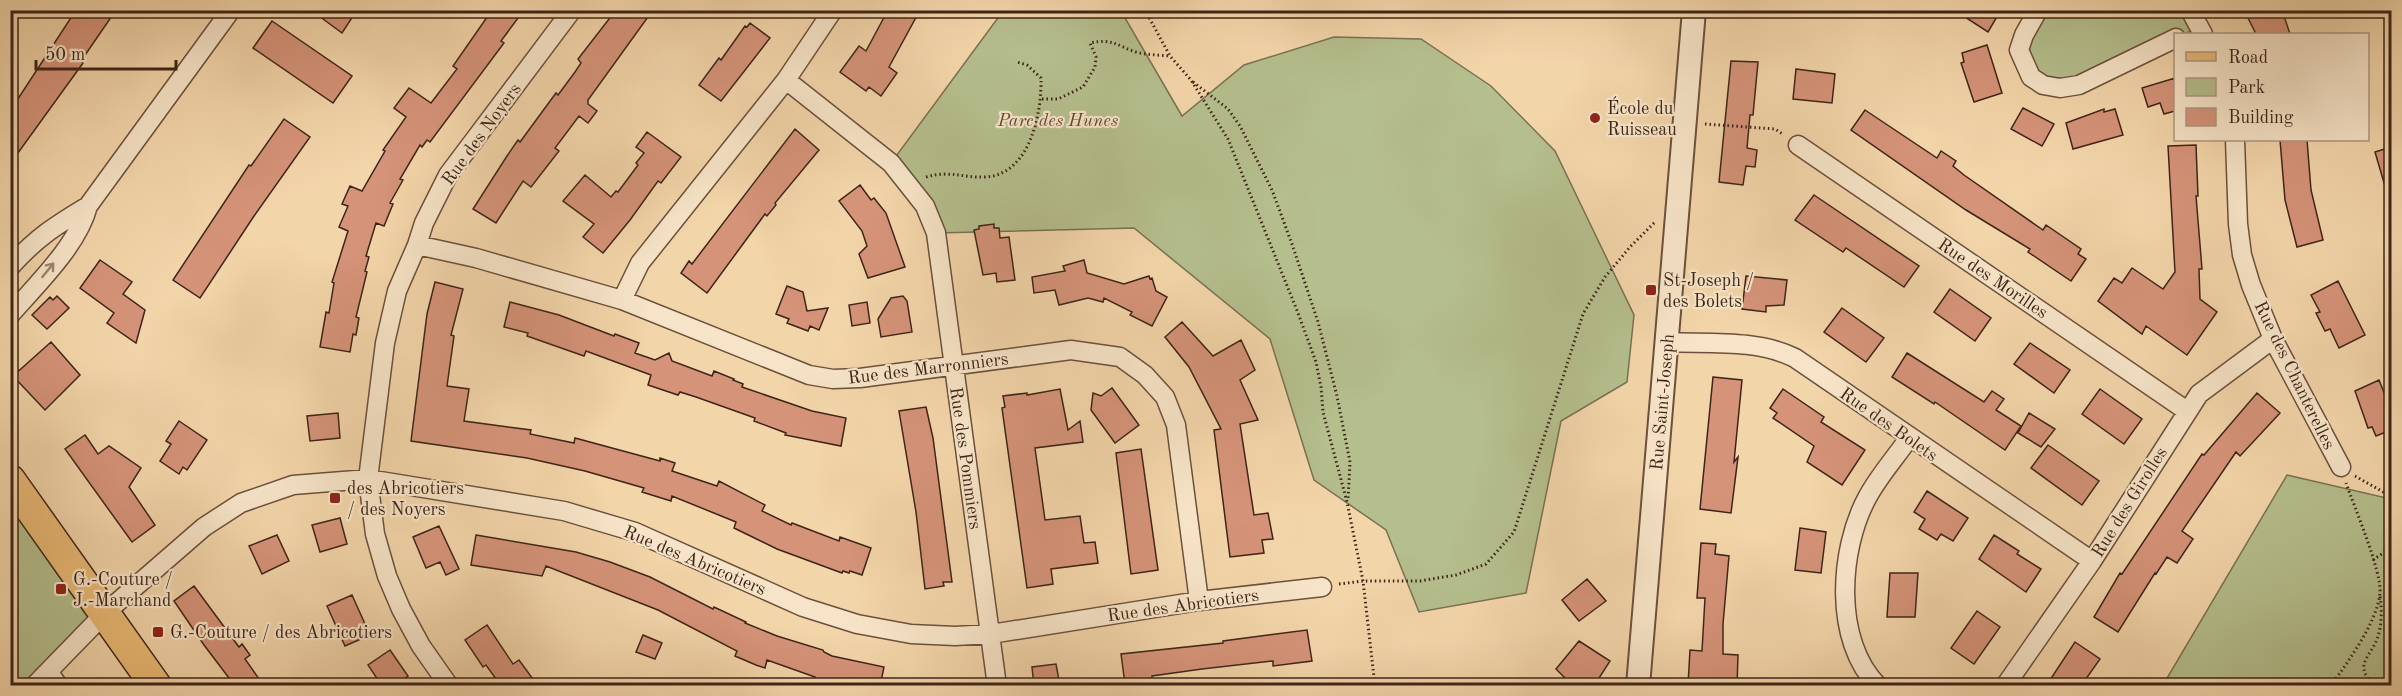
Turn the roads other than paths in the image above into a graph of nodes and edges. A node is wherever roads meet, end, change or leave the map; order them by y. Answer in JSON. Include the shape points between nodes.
{"nodes":[{"id":1,"x":231,"y":10,"type":"edge"},
{"id":2,"x":572,"y":10,"type":"edge"},
{"id":3,"x":833,"y":10,"type":"edge"},
{"id":4,"x":1694,"y":10,"type":"edge"},
{"id":5,"x":2038,"y":10,"type":"edge"},
{"id":6,"x":2174,"y":38,"type":"edge"},
{"id":7,"x":786,"y":80,"type":"junction"},
{"id":8,"x":2235,"y":141,"type":"edge"},
{"id":9,"x":1798,"y":145,"type":"road end"},
{"id":10,"x":88,"y":206,"type":"junction"},
{"id":11,"x":417,"y":245,"type":"junction"},
{"id":12,"x":10,"y":267,"type":"edge"},
{"id":13,"x":622,"y":300,"type":"junction"},
{"id":14,"x":10,"y":315,"type":"edge"},
{"id":15,"x":2273,"y":339,"type":"junction"},
{"id":16,"x":1668,"y":342,"type":"junction"},
{"id":17,"x":953,"y":367,"type":"junction"},
{"id":18,"x":2187,"y":411,"type":"junction"},
{"id":19,"x":1909,"y":438,"type":"junction"},
{"id":20,"x":2341,"y":467,"type":"road end"},
{"id":21,"x":368,"y":479,"type":"junction"},
{"id":22,"x":10,"y":480,"type":"edge"},
{"id":23,"x":2092,"y":561,"type":"junction"},
{"id":24,"x":1322,"y":587,"type":"road end"},
{"id":25,"x":1199,"y":601,"type":"junction"},
{"id":26,"x":105,"y":613,"type":"junction"},
{"id":27,"x":991,"y":634,"type":"junction"},
{"id":28,"x":52,"y":669,"type":"junction"},
{"id":29,"x":34,"y":686,"type":"edge"},
{"id":30,"x":64,"y":686,"type":"edge"},
{"id":31,"x":156,"y":686,"type":"edge"},
{"id":32,"x":449,"y":686,"type":"edge"},
{"id":33,"x":998,"y":686,"type":"edge"},
{"id":34,"x":1638,"y":686,"type":"edge"},
{"id":35,"x":1878,"y":686,"type":"edge"},
{"id":36,"x":2005,"y":686,"type":"edge"}],
"edges":[{"from":1,"to":10,"type":"street"},
{"from":2,"to":11,"type":"street","name":"Rue des Noyers","via":[[448,175],[423,223]]},
{"from":3,"to":7,"type":"street"},
{"from":4,"to":16,"type":"street","name":"Rue Saint-Joseph"},
{"from":5,"to":6,"type":"street","via":[[2019,50],[2031,77],[2043,85],[2079,85]]},
{"from":7,"to":13,"type":"street","via":[[640,263]]},
{"from":7,"to":17,"type":"street","name":"Rue des Pommiers","via":[[891,163],[925,206],[936,233]]},
{"from":8,"to":15,"type":"street","name":"Rue des Chanterelles","via":[[2242,255]]},
{"from":9,"to":18,"type":"street","name":"Rue des Morilles"},
{"from":10,"to":12,"type":"street","via":[[47,231]]},
{"from":14,"to":10,"type":"street","one_way":true,"via":[[74,237]]},
{"from":11,"to":13,"type":"street","name":"Rue des Marronniers"},
{"from":11,"to":21,"type":"street","name":"Rue des Noyers","via":[[397,291],[385,342]]},
{"from":13,"to":17,"type":"street","name":"Rue des Marronniers","via":[[808,375],[860,378]]},
{"from":15,"to":18,"type":"street","name":"Rue des Girolles","via":[[2214,381]]},
{"from":15,"to":20,"type":"street","name":"Rue des Chanterelles"},
{"from":16,"to":19,"type":"street","name":"Rue des Bolets","via":[[1779,350]]},
{"from":16,"to":34,"type":"street","name":"Rue Saint-Joseph"},
{"from":17,"to":25,"type":"street","name":"Rue des Marronniers","via":[[1071,350],[1120,357],[1145,375],[1165,397],[1176,425]]},
{"from":17,"to":27,"type":"street","name":"Rue des Pommiers"},
{"from":18,"to":23,"type":"street","name":"Rue des Girolles"},
{"from":19,"to":23,"type":"street","name":"Rue des Bolets"},
{"from":19,"to":35,"type":"street","via":[[1867,498],[1854,530],[1844,587],[1848,623],[1865,667]]},
{"from":21,"to":26,"type":"street","name":"Rue des Abricotiers","via":[[293,485],[241,503],[204,527]]},
{"from":21,"to":27,"type":"street","name":"Rue des Abricotiers","via":[[564,511],[634,532],[803,607],[857,624],[911,634]]},
{"from":21,"to":32,"type":"street","via":[[375,534],[387,576],[421,646]]},
{"from":22,"to":26,"type":"main road"},
{"from":23,"to":36,"type":"street","name":"Rue des Girolles"},
{"from":24,"to":25,"type":"street","name":"Rue des Abricotiers"},
{"from":25,"to":27,"type":"street","name":"Rue des Abricotiers"},
{"from":26,"to":28,"type":"street","name":"Rue des Abricotiers"},
{"from":26,"to":31,"type":"main road"},
{"from":27,"to":33,"type":"street","name":"Rue des Pommiers"},
{"from":28,"to":29,"type":"street","name":"Rue des Abricotiers"},
{"from":28,"to":30,"type":"lane"}]}
